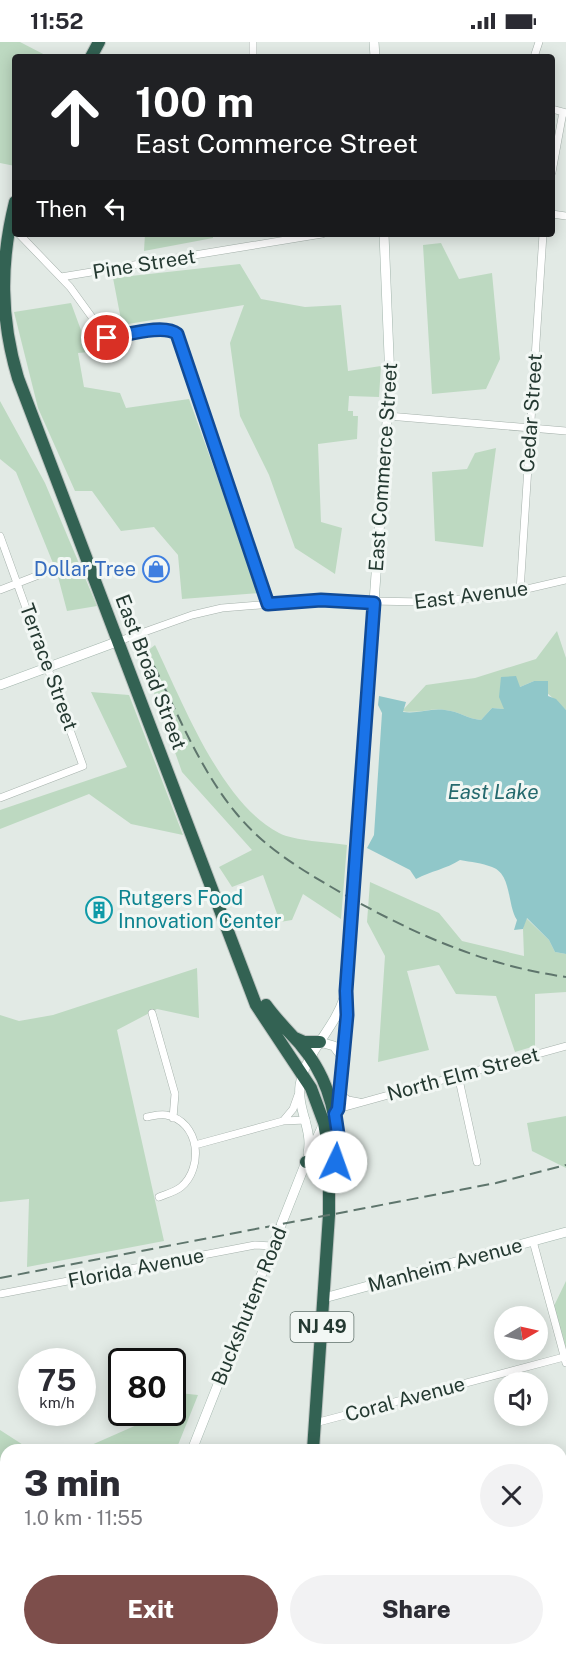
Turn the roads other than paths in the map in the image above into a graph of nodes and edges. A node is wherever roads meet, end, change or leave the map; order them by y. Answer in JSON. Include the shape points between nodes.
{"nodes":[{"id":1,"x":564,"y":113,"type":"edge"},
{"id":2,"x":555,"y":157,"type":"edge"},
{"id":3,"x":13,"y":237,"type":"edge"},
{"id":4,"x":21,"y":237,"type":"edge"},
{"id":5,"x":304,"y":237,"type":"edge"},
{"id":6,"x":384,"y":237,"type":"edge"},
{"id":7,"x":543,"y":237,"type":"edge"},
{"id":8,"x":61,"y":278,"type":"junction"},
{"id":9,"x":388,"y":416,"type":"junction"},
{"id":10,"x":530,"y":428,"type":"junction"},
{"id":11,"x":566,"y":431,"type":"edge"},
{"id":12,"x":0,"y":536,"type":"edge"},
{"id":13,"x":49,"y":571,"type":"dead end"},
{"id":14,"x":566,"y":580,"type":"edge"},
{"id":15,"x":18,"y":583,"type":"junction"},
{"id":16,"x":0,"y":590,"type":"edge"},
{"id":17,"x":520,"y":591,"type":"junction"},
{"id":18,"x":374,"y":603,"type":"junction"},
{"id":19,"x":268,"y":604,"type":"junction"},
{"id":20,"x":119,"y":641,"type":"junction"},
{"id":21,"x":49,"y":667,"type":"junction"},
{"id":22,"x":0,"y":685,"type":"edge"},
{"id":23,"x":0,"y":798,"type":"edge"},
{"id":24,"x":346,"y":991,"type":"junction"},
{"id":25,"x":152,"y":1013,"type":"dead end"},
{"id":26,"x":285,"y":1034,"type":"junction"},
{"id":27,"x":320,"y":1042,"type":"junction"},
{"id":28,"x":566,"y":1046,"type":"edge"},
{"id":29,"x":309,"y":1057,"type":"junction"},
{"id":30,"x":343,"y":1058,"type":"junction"},
{"id":31,"x":458,"y":1075,"type":"junction"},
{"id":32,"x":302,"y":1080,"type":"junction"},
{"id":33,"x":340,"y":1094,"type":"junction"},
{"id":34,"x":359,"y":1102,"type":"junction"},
{"id":35,"x":336,"y":1112,"type":"junction"},
{"id":36,"x":147,"y":1117,"type":"dead end"},
{"id":37,"x":173,"y":1118,"type":"junction"},
{"id":38,"x":306,"y":1120,"type":"junction"},
{"id":39,"x":283,"y":1121,"type":"junction"},
{"id":40,"x":324,"y":1123,"type":"junction"},
{"id":41,"x":195,"y":1145,"type":"junction"},
{"id":42,"x":306,"y":1161,"type":"junction"},
{"id":43,"x":477,"y":1162,"type":"dead end"},
{"id":44,"x":329,"y":1167,"type":"junction"},
{"id":45,"x":159,"y":1197,"type":"dead end"},
{"id":46,"x":330,"y":1204,"type":"junction"},
{"id":47,"x":566,"y":1232,"type":"edge"},
{"id":48,"x":533,"y":1241,"type":"junction"},
{"id":49,"x":272,"y":1246,"type":"junction"},
{"id":50,"x":0,"y":1294,"type":"edge"},
{"id":51,"x":324,"y":1298,"type":"junction"},
{"id":52,"x":565,"y":1360,"type":"edge"},
{"id":53,"x":315,"y":1423,"type":"junction"},
{"id":54,"x":194,"y":1444,"type":"edge"},
{"id":55,"x":313,"y":1444,"type":"edge"}],
"edges":[{"from":1,"to":2,"type":"street"},
{"from":3,"to":20,"type":"highway","name":"East Broad Street","number":"NJ 49","via":[[2,293],[13,362]]},
{"from":4,"to":8,"type":"street"},
{"from":5,"to":8,"type":"street","name":"Pine Street"},
{"from":6,"to":9,"type":"street","name":"East Commerce Street","via":[[390,339]]},
{"from":7,"to":10,"type":"street","name":"Cedar Street"},
{"from":8,"to":19,"type":"street","via":[[107,338],[162,329],[177,334]]},
{"from":9,"to":10,"type":"street"},
{"from":9,"to":18,"type":"street","name":"East Commerce Street"},
{"from":10,"to":11,"type":"street"},
{"from":10,"to":17,"type":"street","name":"Cedar Street"},
{"from":12,"to":15,"type":"street","name":"Terrace Street"},
{"from":13,"to":15,"type":"street"},
{"from":14,"to":17,"type":"street","name":"East Avenue"},
{"from":15,"to":16,"type":"street"},
{"from":15,"to":21,"type":"street","name":"Terrace Street"},
{"from":17,"to":18,"type":"street","name":"East Avenue","via":[[497,596]]},
{"from":18,"to":19,"type":"street","name":"East Avenue","via":[[321,600]]},
{"from":18,"to":24,"type":"street","name":"East Commerce Street"},
{"from":19,"to":20,"type":"street","name":"East Avenue","via":[[207,611]]},
{"from":20,"to":21,"type":"street"},
{"from":20,"to":26,"type":"highway","name":"East Broad Street","number":"NJ 49","via":[[256,1005]]},
{"from":21,"to":22,"type":"street"},
{"from":21,"to":23,"type":"street","name":"Terrace Street","via":[[83,766]]},
{"from":24,"to":27,"type":"street","via":[[336,1020]]},
{"from":24,"to":30,"type":"street","name":"East Commerce Street"},
{"from":25,"to":37,"type":"street","via":[[175,1094]]},
{"from":26,"to":27,"type":"highway","via":[[304,1042]]},
{"from":26,"to":29,"type":"highway","name":"East Broad Street","number":"NJ 49"},
{"from":26,"to":32,"type":"highway","name":"East Broad Street","number":"NJ 49"},
{"from":27,"to":29,"type":"street"},
{"from":27,"to":30,"type":"street","via":[[333,1046]]},
{"from":28,"to":31,"type":"street","name":"North Elm Street"},
{"from":29,"to":32,"type":"street"},
{"from":29,"to":35,"type":"highway","name":"East Broad Street","number":"NJ 49"},
{"from":30,"to":33,"type":"street","name":"East Commerce Street"},
{"from":31,"to":34,"type":"street","name":"North Elm Street"},
{"from":31,"to":43,"type":"street"},
{"from":32,"to":38,"type":"street","via":[[300,1104]]},
{"from":32,"to":39,"type":"street","via":[[295,1106]]},
{"from":32,"to":40,"type":"highway","name":"East Broad Street","number":"NJ 49"},
{"from":33,"to":34,"type":"street"},
{"from":33,"to":35,"type":"street","name":"East Commerce Street"},
{"from":34,"to":35,"type":"street","name":"North Elm Street"},
{"from":35,"to":40,"type":"street"},
{"from":35,"to":46,"type":"highway","number":"NJ 49","via":[[337,1149]]},
{"from":36,"to":37,"type":"street"},
{"from":37,"to":41,"type":"street","via":[[183,1125]]},
{"from":38,"to":39,"type":"street"},
{"from":38,"to":40,"type":"street"},
{"from":38,"to":42,"type":"street","via":[[310,1139]]},
{"from":39,"to":41,"type":"street"},
{"from":40,"to":42,"type":"street"},
{"from":40,"to":44,"type":"highway","number":"NJ 49"},
{"from":41,"to":45,"type":"street","via":[[196,1162],[190,1175],[180,1188]]},
{"from":42,"to":44,"type":"highway","via":[[321,1159]]},
{"from":42,"to":49,"type":"street","name":"Buckshutem Road"},
{"from":44,"to":46,"type":"highway","number":"NJ 49"},
{"from":46,"to":51,"type":"highway","number":"NJ 49"},
{"from":47,"to":48,"type":"street","name":"Manheim Avenue"},
{"from":48,"to":51,"type":"street","name":"Manheim Avenue"},
{"from":48,"to":52,"type":"street"},
{"from":49,"to":50,"type":"street","name":"Florida Avenue","via":[[255,1245]]},
{"from":49,"to":54,"type":"street","name":"Buckshutem Road"},
{"from":51,"to":53,"type":"highway","number":"NJ 49"},
{"from":52,"to":53,"type":"street","name":"Coral Avenue"},
{"from":53,"to":55,"type":"highway","number":"NJ 49"}]}
